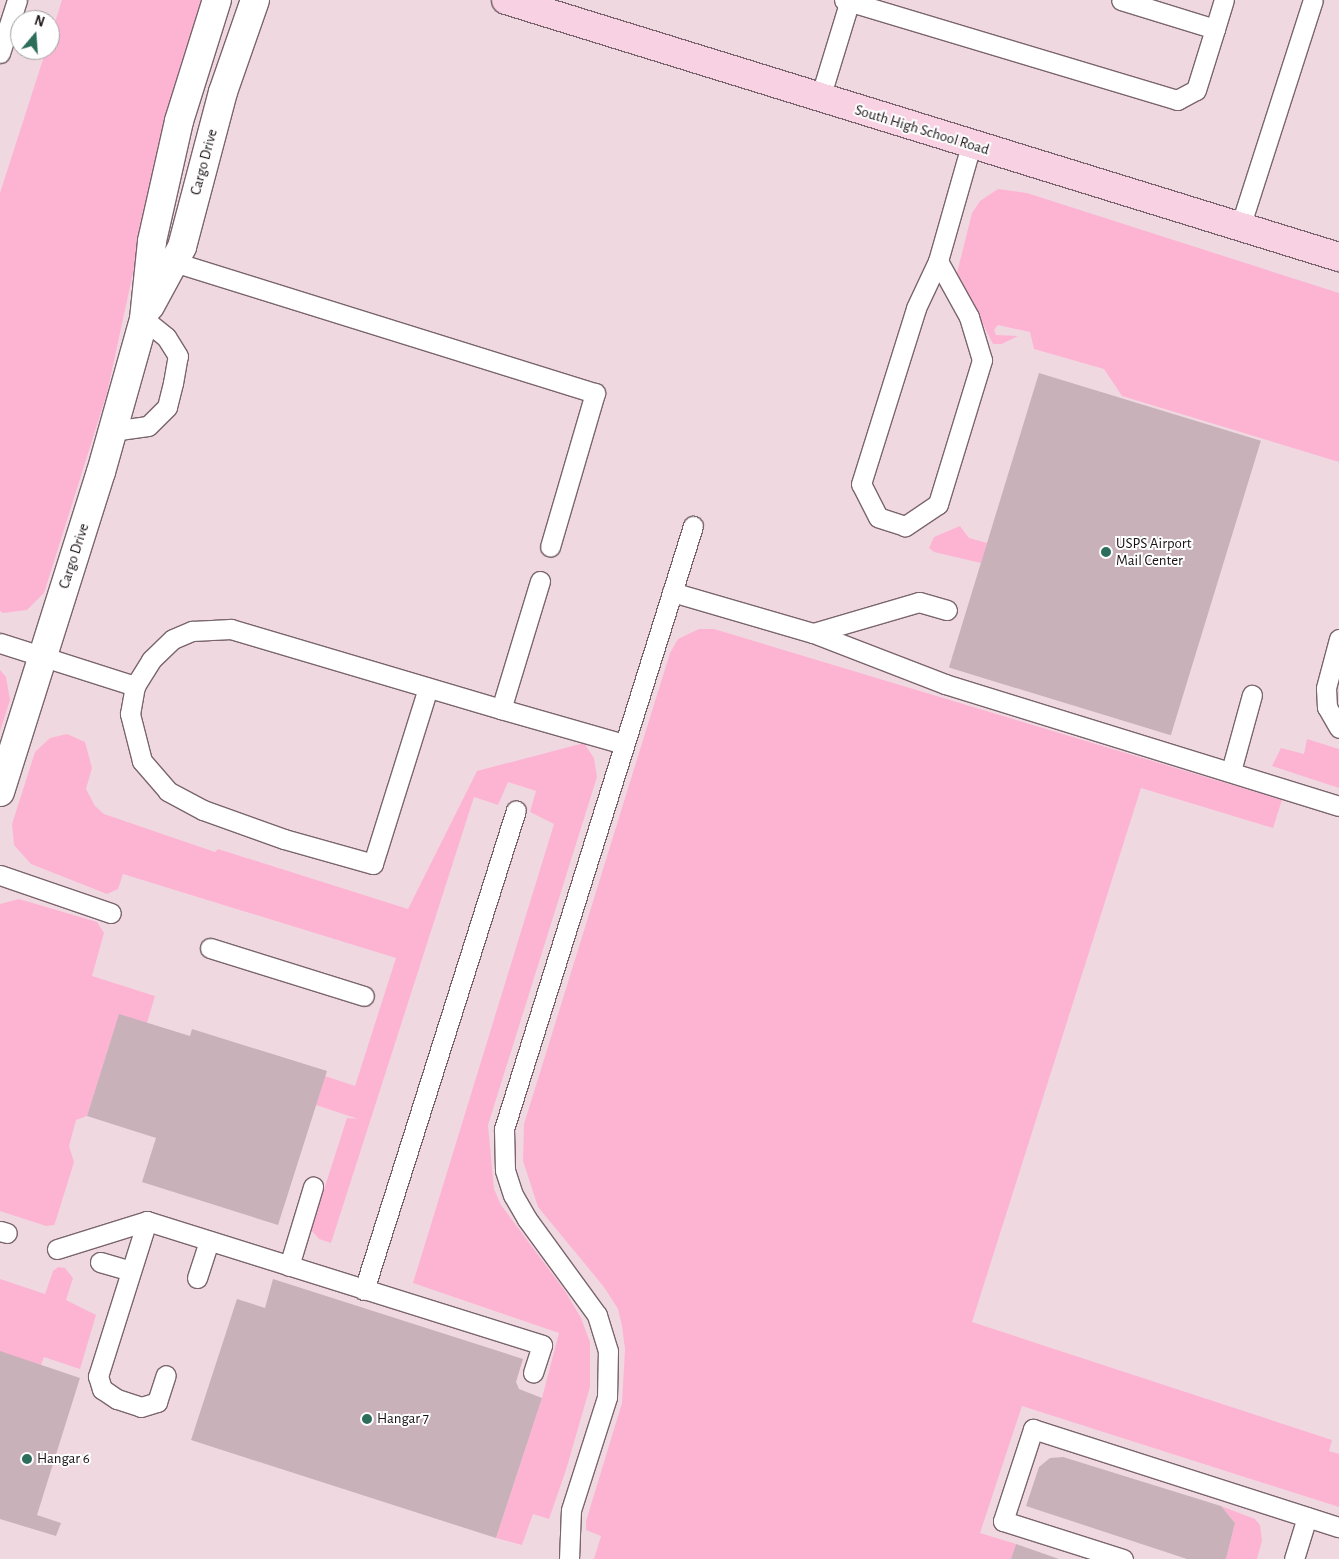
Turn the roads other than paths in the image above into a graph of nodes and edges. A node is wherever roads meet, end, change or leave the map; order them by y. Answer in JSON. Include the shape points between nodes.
{"nodes":[{"id":1,"x":17,"y":0,"type":"edge"},
{"id":2,"x":217,"y":0,"type":"edge"},
{"id":3,"x":255,"y":0,"type":"edge"},
{"id":4,"x":506,"y":0,"type":"edge"},
{"id":5,"x":1122,"y":0,"type":"edge"},
{"id":6,"x":1224,"y":0,"type":"edge"},
{"id":7,"x":1313,"y":0,"type":"edge"},
{"id":8,"x":847,"y":1,"type":"edge"},
{"id":9,"x":535,"y":4,"type":"edge"},
{"id":10,"x":1215,"y":29,"type":"junction"},
{"id":11,"x":2,"y":43,"type":"edge"},
{"id":12,"x":820,"y":98,"type":"junction"},
{"id":13,"x":971,"y":145,"type":"junction"},
{"id":14,"x":1240,"y":227,"type":"junction"},
{"id":15,"x":1339,"y":257,"type":"edge"},
{"id":16,"x":938,"y":261,"type":"junction"},
{"id":17,"x":174,"y":262,"type":"junction"},
{"id":18,"x":144,"y":319,"type":"junction"},
{"id":19,"x":112,"y":431,"type":"junction"},
{"id":20,"x":693,"y":526,"type":"dead end"},
{"id":21,"x":550,"y":546,"type":"dead end"},
{"id":22,"x":540,"y":581,"type":"dead end"},
{"id":23,"x":672,"y":592,"type":"junction"},
{"id":24,"x":947,"y":610,"type":"dead end"},
{"id":25,"x":814,"y":633,"type":"junction"},
{"id":26,"x":1339,"y":639,"type":"edge"},
{"id":27,"x":0,"y":643,"type":"edge"},
{"id":28,"x":42,"y":656,"type":"junction"},
{"id":29,"x":134,"y":686,"type":"junction"},
{"id":30,"x":428,"y":688,"type":"junction"},
{"id":31,"x":1252,"y":695,"type":"dead end"},
{"id":32,"x":501,"y":709,"type":"junction"},
{"id":33,"x":1339,"y":728,"type":"edge"},
{"id":34,"x":624,"y":744,"type":"junction"},
{"id":35,"x":1231,"y":771,"type":"junction"},
{"id":36,"x":0,"y":792,"type":"edge"},
{"id":37,"x":1339,"y":806,"type":"edge"},
{"id":38,"x":516,"y":810,"type":"dead end"},
{"id":39,"x":0,"y":876,"type":"edge"},
{"id":40,"x":111,"y":913,"type":"dead end"},
{"id":41,"x":210,"y":948,"type":"dead end"},
{"id":42,"x":364,"y":996,"type":"dead end"},
{"id":43,"x":313,"y":1187,"type":"dead end"},
{"id":44,"x":146,"y":1221,"type":"junction"},
{"id":45,"x":209,"y":1241,"type":"junction"},
{"id":46,"x":57,"y":1248,"type":"dead end"},
{"id":47,"x":100,"y":1262,"type":"dead end"},
{"id":48,"x":289,"y":1266,"type":"junction"},
{"id":49,"x":131,"y":1271,"type":"junction"},
{"id":50,"x":197,"y":1278,"type":"dead end"},
{"id":51,"x":364,"y":1290,"type":"junction"},
{"id":52,"x":533,"y":1373,"type":"dead end"},
{"id":53,"x":166,"y":1375,"type":"dead end"},
{"id":54,"x":1307,"y":1517,"type":"junction"},
{"id":55,"x":1339,"y":1527,"type":"edge"},
{"id":56,"x":569,"y":1559,"type":"edge"},
{"id":57,"x":1123,"y":1559,"type":"edge"},
{"id":58,"x":1294,"y":1559,"type":"edge"}],
"edges":[{"from":1,"to":11,"type":"lane"},
{"from":2,"to":18,"type":"street","name":"Cargo Drive","via":[[177,130],[152,241]]},
{"from":3,"to":17,"type":"street","name":"Cargo Drive","via":[[223,92],[182,246]]},
{"from":4,"to":9,"type":"street","name":"South High School Road"},
{"from":5,"to":10,"type":"lane"},
{"from":6,"to":10,"type":"lane"},
{"from":7,"to":14,"type":"lane"},
{"from":8,"to":10,"type":"lane","via":[[1177,100],[1196,90]]},
{"from":8,"to":12,"type":"lane"},
{"from":9,"to":12,"type":"street","name":"South High School Road"},
{"from":12,"to":13,"type":"street","name":"South High School Road"},
{"from":13,"to":14,"type":"street","name":"South High School Road"},
{"from":13,"to":16,"type":"lane"},
{"from":14,"to":15,"type":"street","name":"South High School Road"},
{"from":16,"to":16,"type":"lane","via":[[916,308],[861,484],[878,517],[904,526],[938,504],[982,360],[969,318]]},
{"from":17,"to":18,"type":"street","name":"Cargo Drive"},
{"from":17,"to":21,"type":"lane","via":[[595,393]]},
{"from":18,"to":19,"type":"street","name":"Cargo Drive"},
{"from":18,"to":19,"type":"lane","via":[[166,337],[178,356],[167,407],[148,426]]},
{"from":19,"to":28,"type":"street","name":"Cargo Drive"},
{"from":20,"to":23,"type":"lane"},
{"from":22,"to":32,"type":"lane"},
{"from":23,"to":25,"type":"lane"},
{"from":23,"to":34,"type":"lane"},
{"from":24,"to":25,"type":"lane","via":[[918,602]]},
{"from":25,"to":35,"type":"lane","via":[[945,684]]},
{"from":26,"to":33,"type":"lane","via":[[1326,688],[1327,707]]},
{"from":27,"to":28,"type":"lane"},
{"from":28,"to":29,"type":"lane"},
{"from":28,"to":36,"type":"street","name":"Cargo Drive"},
{"from":29,"to":30,"type":"lane","via":[[151,660],[174,639],[192,632],[231,629]]},
{"from":29,"to":30,"type":"lane","via":[[130,714],[142,761],[168,791],[212,813],[284,839],[373,864]]},
{"from":30,"to":32,"type":"lane"},
{"from":31,"to":35,"type":"lane"},
{"from":32,"to":34,"type":"lane"},
{"from":34,"to":56,"type":"lane","via":[[504,1129],[505,1170],[514,1195],[526,1219],[596,1315],[608,1351],[606,1397],[571,1510]]},
{"from":35,"to":37,"type":"lane"},
{"from":38,"to":51,"type":"lane"},
{"from":39,"to":40,"type":"lane"},
{"from":41,"to":42,"type":"lane"},
{"from":43,"to":48,"type":"lane"},
{"from":44,"to":45,"type":"lane"},
{"from":44,"to":46,"type":"lane"},
{"from":44,"to":49,"type":"lane"},
{"from":45,"to":48,"type":"lane"},
{"from":45,"to":50,"type":"lane"},
{"from":47,"to":49,"type":"lane"},
{"from":48,"to":51,"type":"lane"},
{"from":49,"to":53,"type":"lane","via":[[98,1376],[102,1390],[117,1400],[141,1407],[157,1402]]},
{"from":51,"to":52,"type":"lane","via":[[542,1345]]},
{"from":54,"to":55,"type":"lane"},
{"from":54,"to":57,"type":"lane","via":[[1033,1429],[1003,1520]]},
{"from":54,"to":58,"type":"lane"}]}
